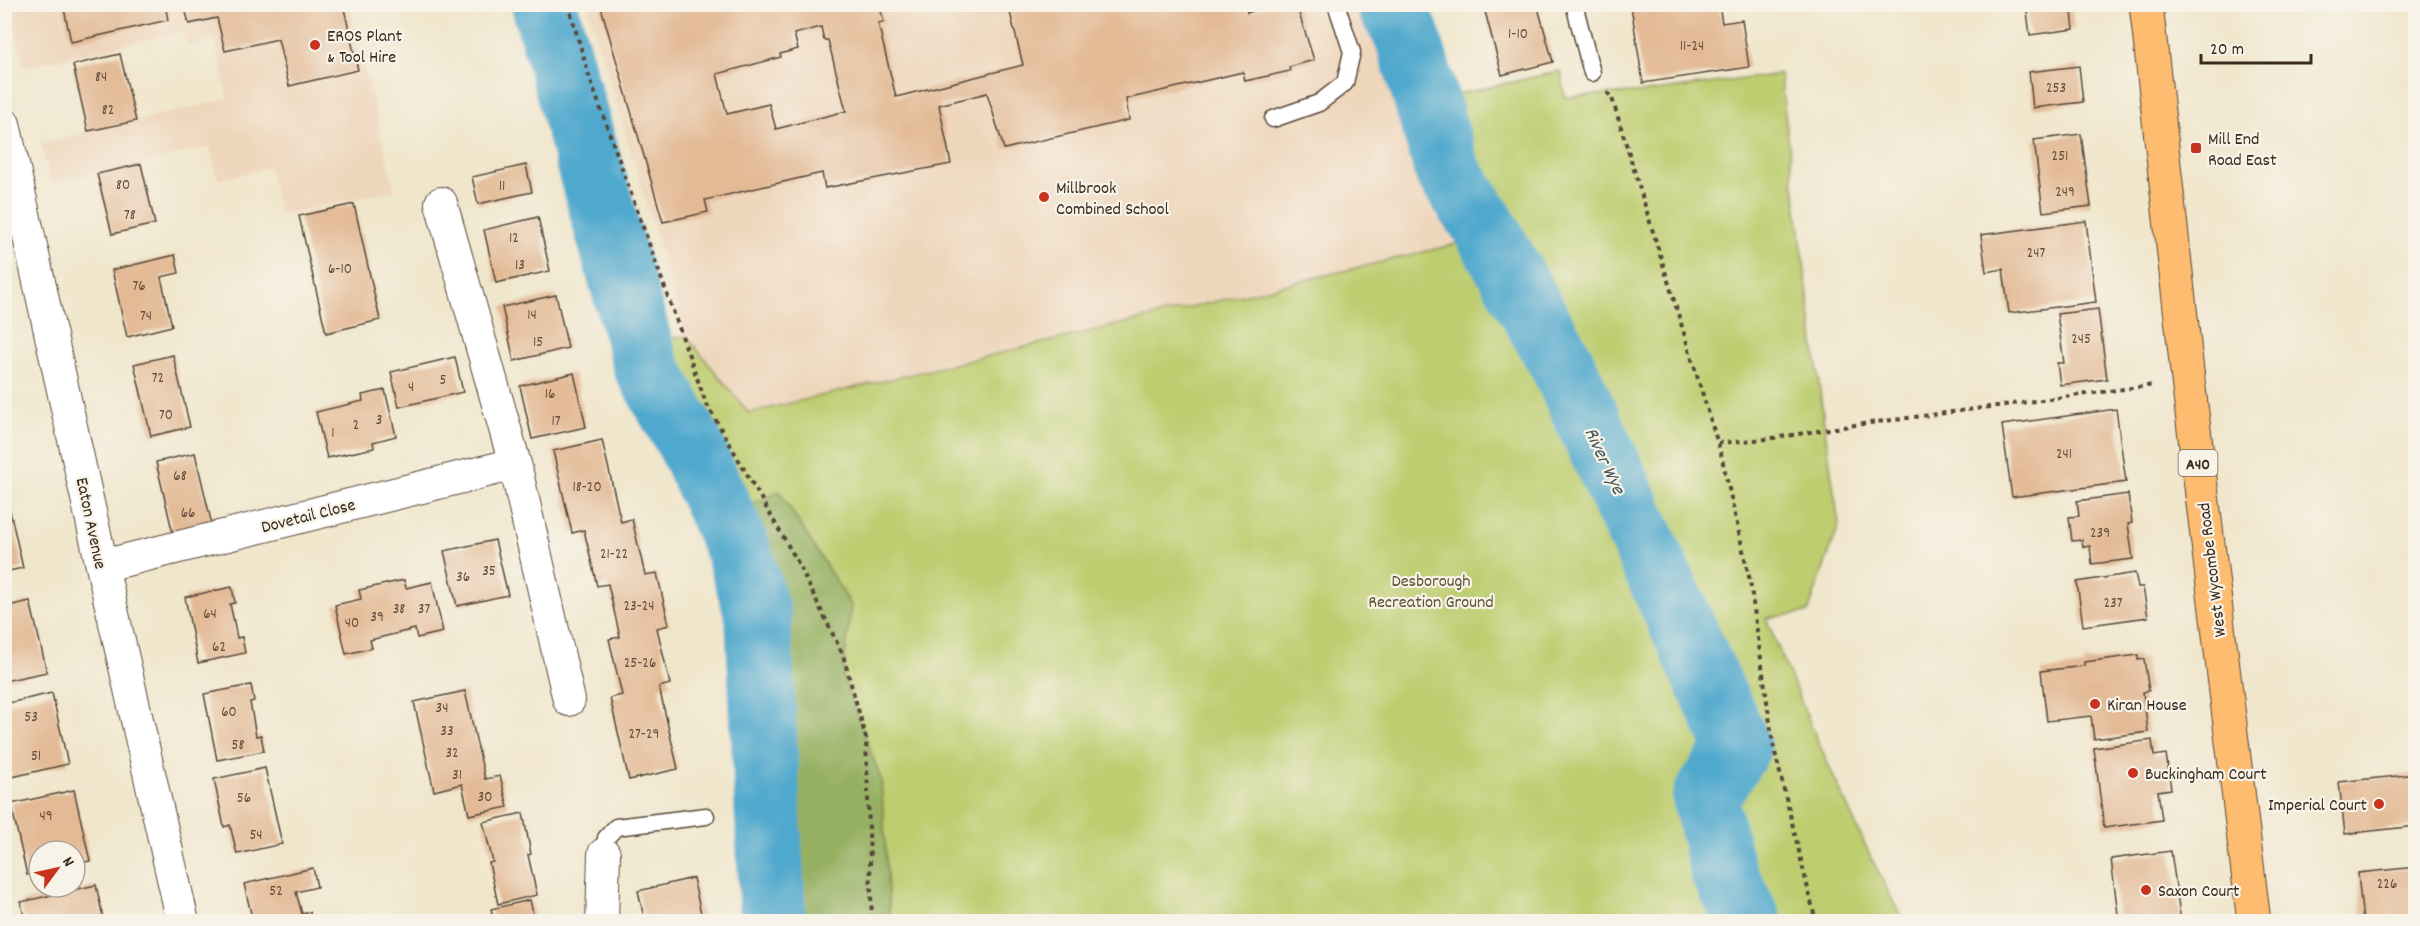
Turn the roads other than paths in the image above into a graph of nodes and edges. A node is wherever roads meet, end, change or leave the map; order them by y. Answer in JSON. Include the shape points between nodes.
{"nodes":[{"id":1,"x":1336,"y":4,"type":"edge"},
{"id":2,"x":1574,"y":4,"type":"edge"},
{"id":3,"x":2146,"y":4,"type":"edge"},
{"id":4,"x":1592,"y":73,"type":"road end"},
{"id":5,"x":1273,"y":119,"type":"dead end"},
{"id":6,"x":4,"y":124,"type":"edge"},
{"id":7,"x":441,"y":203,"type":"dead end"},
{"id":8,"x":515,"y":464,"type":"junction"},
{"id":9,"x":102,"y":566,"type":"junction"},
{"id":10,"x":569,"y":700,"type":"dead end"},
{"id":11,"x":706,"y":816,"type":"dead end"},
{"id":12,"x":604,"y":854,"type":"joint"},
{"id":13,"x":183,"y":921,"type":"edge"},
{"id":14,"x":602,"y":921,"type":"edge"},
{"id":15,"x":2254,"y":921,"type":"edge"}],
"edges":[{"from":1,"to":5,"type":"lane","via":[[1352,52],[1345,83],[1319,104]]},
{"from":2,"to":4,"type":"lane"},
{"from":3,"to":15,"type":"main road","name":"West Wycombe Road","number":"A40"},
{"from":6,"to":9,"type":"street","name":"Eaton Avenue"},
{"from":7,"to":8,"type":"street"},
{"from":8,"to":9,"type":"street","name":"Dovetail Close"},
{"from":8,"to":10,"type":"street"},
{"from":9,"to":13,"type":"street","name":"Eaton Avenue"},
{"from":11,"to":12,"type":"lane","via":[[616,827],[606,837]]},
{"from":12,"to":14,"type":"street"}]}
